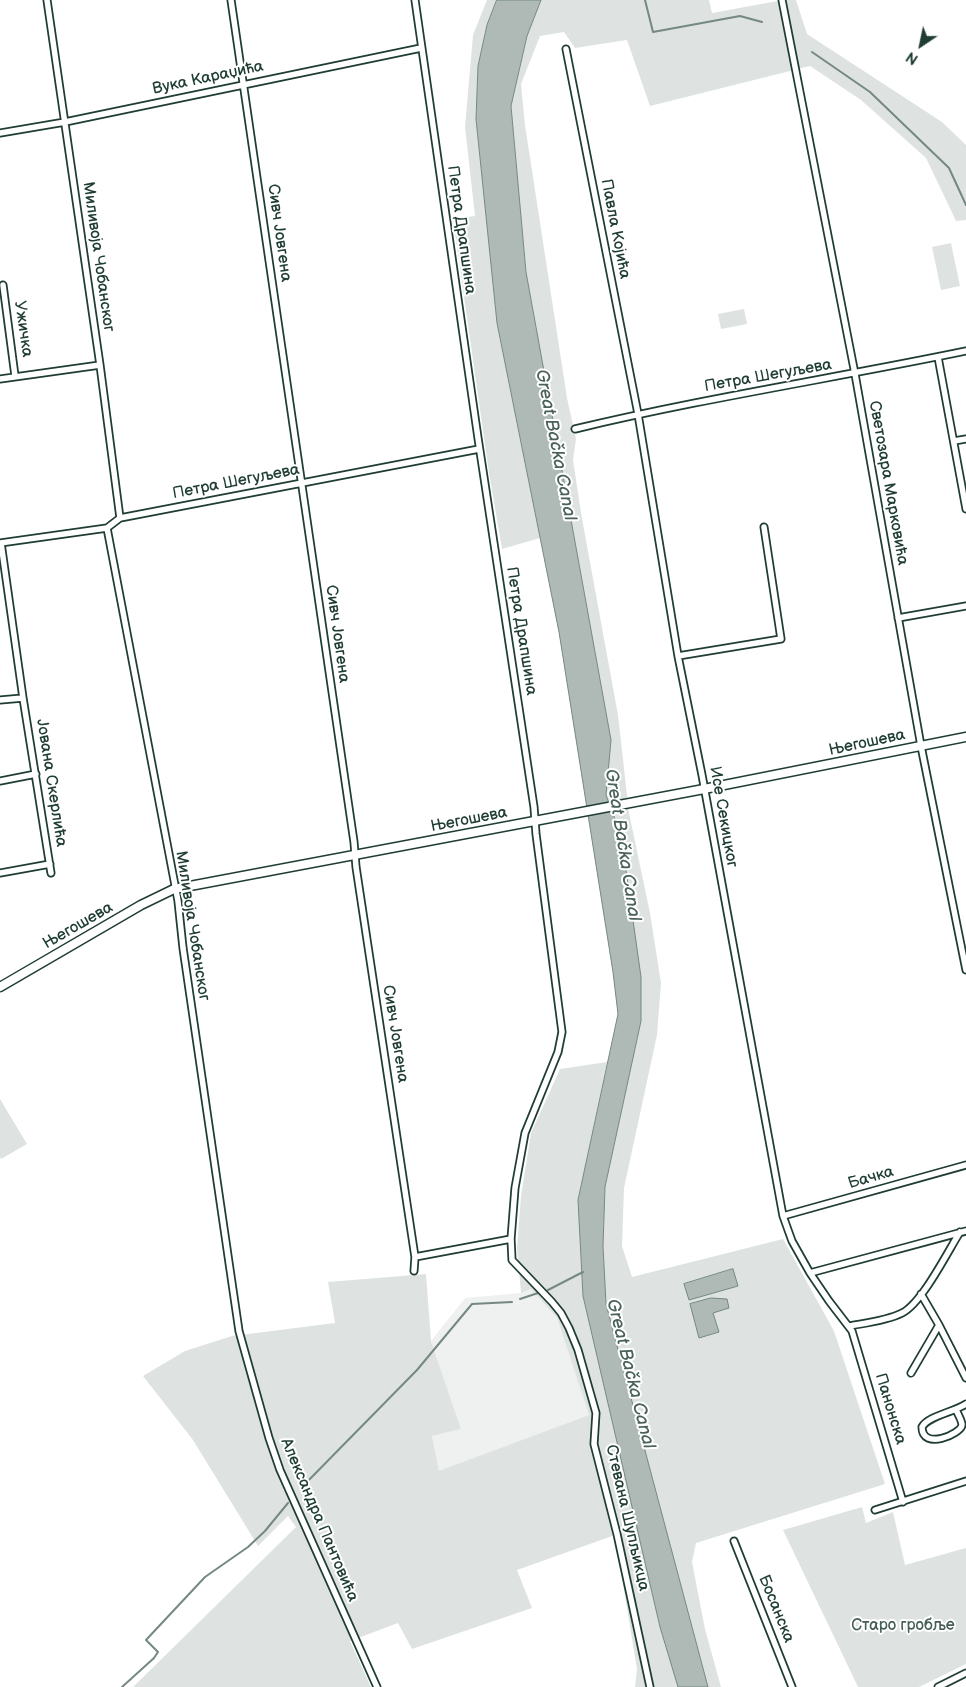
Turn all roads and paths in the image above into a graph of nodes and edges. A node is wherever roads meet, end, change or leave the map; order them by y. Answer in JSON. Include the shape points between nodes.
{"nodes":[{"id":1,"x":47,"y":0,"type":"edge"},
{"id":2,"x":231,"y":0,"type":"edge"},
{"id":3,"x":415,"y":0,"type":"edge"},
{"id":4,"x":782,"y":0,"type":"edge"},
{"id":5,"x":421,"y":48,"type":"junction"},
{"id":6,"x":566,"y":49,"type":"dead end"},
{"id":7,"x":243,"y":85,"type":"junction"},
{"id":8,"x":65,"y":122,"type":"junction"},
{"id":9,"x":0,"y":133,"type":"edge"},
{"id":10,"x":3,"y":285,"type":"dead end"},
{"id":11,"x":966,"y":351,"type":"edge"},
{"id":12,"x":938,"y":357,"type":"junction"},
{"id":13,"x":100,"y":365,"type":"junction"},
{"id":14,"x":854,"y":374,"type":"junction"},
{"id":15,"x":15,"y":376,"type":"junction"},
{"id":16,"x":0,"y":379,"type":"edge"},
{"id":17,"x":638,"y":414,"type":"junction"},
{"id":18,"x":575,"y":429,"type":"dead end"},
{"id":19,"x":966,"y":439,"type":"edge"},
{"id":20,"x":954,"y":441,"type":"junction"},
{"id":21,"x":479,"y":449,"type":"junction"},
{"id":22,"x":301,"y":484,"type":"junction"},
{"id":23,"x":966,"y":509,"type":"edge"},
{"id":24,"x":120,"y":518,"type":"junction"},
{"id":25,"x":764,"y":527,"type":"dead end"},
{"id":26,"x":107,"y":528,"type":"junction"},
{"id":27,"x":1,"y":543,"type":"edge"},
{"id":28,"x":966,"y":606,"type":"edge"},
{"id":29,"x":898,"y":618,"type":"junction"},
{"id":30,"x":678,"y":656,"type":"junction"},
{"id":31,"x":23,"y":698,"type":"junction"},
{"id":32,"x":0,"y":700,"type":"edge"},
{"id":33,"x":966,"y":738,"type":"edge"},
{"id":34,"x":921,"y":746,"type":"junction"},
{"id":35,"x":36,"y":774,"type":"junction"},
{"id":36,"x":0,"y":781,"type":"edge"},
{"id":37,"x":704,"y":789,"type":"junction"},
{"id":38,"x":536,"y":821,"type":"junction"},
{"id":39,"x":355,"y":855,"type":"junction"},
{"id":40,"x":50,"y":864,"type":"junction"},
{"id":41,"x":52,"y":872,"type":"dead end"},
{"id":42,"x":0,"y":873,"type":"edge"},
{"id":43,"x":174,"y":890,"type":"junction"},
{"id":44,"x":966,"y":970,"type":"edge"},
{"id":45,"x":0,"y":987,"type":"edge"},
{"id":46,"x":966,"y":1165,"type":"edge"},
{"id":47,"x":783,"y":1216,"type":"junction"},
{"id":48,"x":786,"y":1225,"type":"joint"},
{"id":49,"x":963,"y":1231,"type":"edge"},
{"id":50,"x":511,"y":1239,"type":"junction"},
{"id":51,"x":415,"y":1257,"type":"junction"},
{"id":52,"x":512,"y":1260,"type":"joint"},
{"id":53,"x":414,"y":1271,"type":"dead end"},
{"id":54,"x":810,"y":1273,"type":"junction"},
{"id":55,"x":921,"y":1294,"type":"junction"},
{"id":56,"x":939,"y":1325,"type":"junction"},
{"id":57,"x":849,"y":1326,"type":"junction"},
{"id":58,"x":239,"y":1330,"type":"joint"},
{"id":59,"x":911,"y":1372,"type":"dead end"},
{"id":60,"x":966,"y":1378,"type":"edge"},
{"id":61,"x":966,"y":1404,"type":"edge"},
{"id":62,"x":956,"y":1410,"type":"junction"},
{"id":63,"x":966,"y":1481,"type":"edge"},
{"id":64,"x":903,"y":1502,"type":"junction"},
{"id":65,"x":876,"y":1510,"type":"dead end"},
{"id":66,"x":734,"y":1541,"type":"dead end"},
{"id":67,"x":966,"y":1673,"type":"edge"},
{"id":68,"x":377,"y":1687,"type":"edge"},
{"id":69,"x":650,"y":1687,"type":"edge"},
{"id":70,"x":792,"y":1687,"type":"edge"},
{"id":71,"x":938,"y":1687,"type":"edge"}],
"edges":[{"from":1,"to":8,"type":"street","name":"Миливоја Чобанског"},
{"from":2,"to":7,"type":"street","name":"Сивч Јовгена"},
{"from":3,"to":5,"type":"street","name":"Петра Драпшина"},
{"from":4,"to":14,"type":"street","name":"Светозара Марковића"},
{"from":5,"to":7,"type":"street","name":"Вука Караџића"},
{"from":5,"to":21,"type":"street","name":"Петра Драпшина"},
{"from":6,"to":17,"type":"street","name":"Павла Којића"},
{"from":7,"to":8,"type":"street","name":"Вука Караџића"},
{"from":7,"to":22,"type":"street","name":"Сивч Јовгена"},
{"from":8,"to":9,"type":"street","name":"Вука Караџића"},
{"from":8,"to":13,"type":"street","name":"Миливоја Чобанског"},
{"from":10,"to":15,"type":"street","name":"Ужичка"},
{"from":11,"to":12,"type":"street","name":"Петра Шегуљева"},
{"from":12,"to":14,"type":"street","name":"Петра Шегуљева"},
{"from":12,"to":20,"type":"street"},
{"from":13,"to":15,"type":"street"},
{"from":13,"to":24,"type":"street","name":"Миливоја Чобанског"},
{"from":14,"to":17,"type":"street","name":"Петра Шегуљева"},
{"from":14,"to":29,"type":"street","name":"Светозара Марковића"},
{"from":15,"to":16,"type":"street"},
{"from":17,"to":18,"type":"street","name":"Петра Шегуљева"},
{"from":17,"to":30,"type":"street","name":"Исе Секицког"},
{"from":19,"to":20,"type":"street"},
{"from":20,"to":23,"type":"street"},
{"from":21,"to":22,"type":"street","name":"Петра Шегуљева"},
{"from":21,"to":38,"type":"street","name":"Петра Драпшина"},
{"from":22,"to":24,"type":"street","name":"Петра Шегуљева"},
{"from":22,"to":39,"type":"street","name":"Сивч Јовгена"},
{"from":24,"to":26,"type":"street","name":"Петра Шегуљева"},
{"from":25,"to":30,"type":"street","via":[[781,639]]},
{"from":26,"to":27,"type":"street","name":"Петра Шегуљева"},
{"from":26,"to":43,"type":"street","name":"Миливоја Чобанског"},
{"from":27,"to":31,"type":"street","name":"Јована Скерлића"},
{"from":28,"to":29,"type":"street"},
{"from":29,"to":34,"type":"street","name":"Светозара Марковића"},
{"from":30,"to":37,"type":"street","name":"Исе Секицког"},
{"from":31,"to":32,"type":"street","name":"Јована Скерлића"},
{"from":31,"to":35,"type":"street","name":"Јована Скерлића"},
{"from":33,"to":34,"type":"street","name":"Његошева"},
{"from":34,"to":37,"type":"street","name":"Његошева"},
{"from":34,"to":44,"type":"street","name":"Светозара Марковића"},
{"from":35,"to":36,"type":"street"},
{"from":35,"to":40,"type":"street","name":"Јована Скерлића"},
{"from":37,"to":38,"type":"street","name":"Његошева"},
{"from":37,"to":47,"type":"street","name":"Исе Секицког"},
{"from":38,"to":39,"type":"street","name":"Његошева"},
{"from":38,"to":50,"type":"street","name":"Петра Драпшина","via":[[562,1032],[558,1052],[525,1133]]},
{"from":39,"to":43,"type":"street","name":"Његошева"},
{"from":39,"to":51,"type":"street","name":"Сивч Јовгена"},
{"from":40,"to":41,"type":"street","name":"Јована Скерлића"},
{"from":40,"to":42,"type":"street"},
{"from":43,"to":45,"type":"street","name":"Његошева","via":[[141,905]]},
{"from":43,"to":58,"type":"street","name":"Миливоја Чобанског"},
{"from":46,"to":47,"type":"street","name":"Бачка"},
{"from":47,"to":48,"type":"street","name":"Исе Секицког"},
{"from":48,"to":54,"type":"street","name":"Панонска"},
{"from":49,"to":54,"type":"street"},
{"from":49,"to":55,"type":"street"},
{"from":50,"to":51,"type":"street"},
{"from":50,"to":52,"type":"street","name":"Петра Драпшина"},
{"from":51,"to":53,"type":"street","name":"Сивч Јовгена"},
{"from":52,"to":69,"type":"street","name":"Стевана Шупљикца","via":[[561,1313],[578,1350],[596,1413],[594,1444]]},
{"from":54,"to":57,"type":"street","name":"Панонска"},
{"from":55,"to":56,"type":"street"},
{"from":55,"to":57,"type":"street","via":[[908,1309],[897,1315]]},
{"from":56,"to":59,"type":"street","name":"Панонска"},
{"from":56,"to":60,"type":"street"},
{"from":57,"to":64,"type":"street","name":"Панонска"},
{"from":58,"to":68,"type":"street","name":"Александра Пантовића","via":[[280,1470]]},
{"from":61,"to":62,"type":"street","name":"Панонска"},
{"from":62,"to":62,"type":"street","name":"Панонска","via":[[925,1422],[923,1435],[934,1440],[958,1432],[962,1424]]},
{"from":63,"to":64,"type":"street"},
{"from":64,"to":65,"type":"street"},
{"from":66,"to":70,"type":"street","name":"Босанска"},
{"from":67,"to":71,"type":"street"}]}
